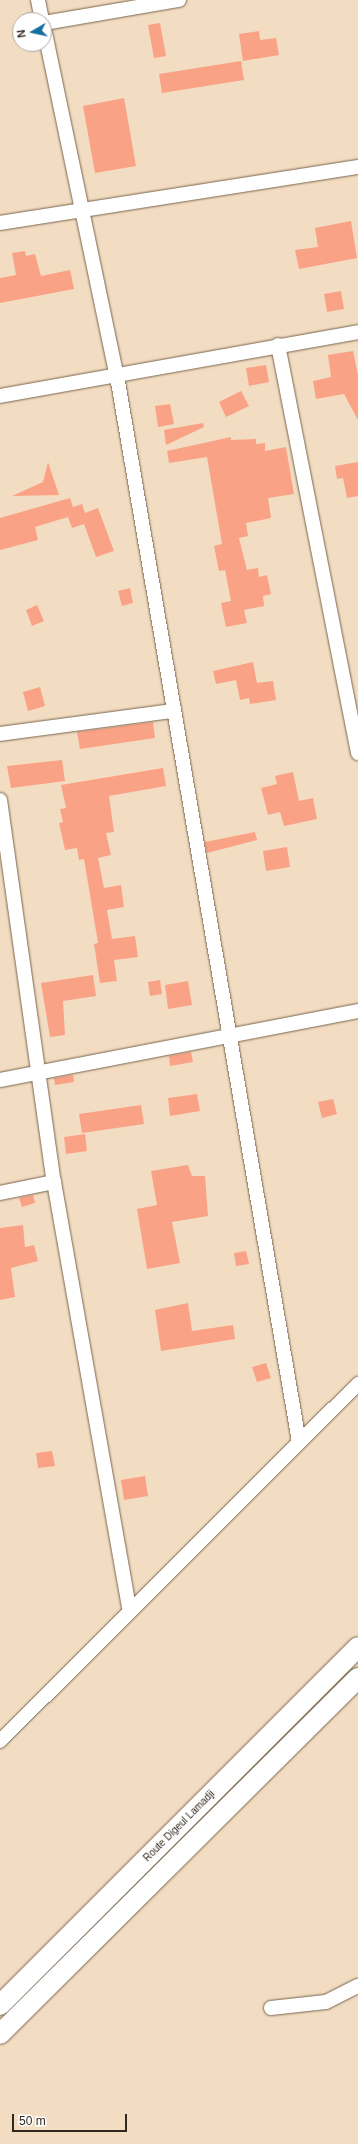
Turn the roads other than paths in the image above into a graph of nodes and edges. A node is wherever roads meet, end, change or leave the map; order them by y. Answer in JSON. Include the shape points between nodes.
{"nodes":[{"id":1,"x":38,"y":0,"type":"edge"},
{"id":2,"x":179,"y":0,"type":"edge"},
{"id":3,"x":40,"y":12,"type":"edge"},
{"id":4,"x":52,"y":22,"type":"edge"},
{"id":5,"x":49,"y":52,"type":"edge"},
{"id":6,"x":358,"y":166,"type":"edge"},
{"id":7,"x":82,"y":209,"type":"junction"},
{"id":8,"x":0,"y":223,"type":"edge"},
{"id":9,"x":358,"y":332,"type":"edge"},
{"id":10,"x":278,"y":345,"type":"junction"},
{"id":11,"x":117,"y":376,"type":"junction"},
{"id":12,"x":0,"y":396,"type":"edge"},
{"id":13,"x":173,"y":711,"type":"junction"},
{"id":14,"x":0,"y":734,"type":"edge"},
{"id":15,"x":358,"y":753,"type":"edge"},
{"id":16,"x":0,"y":800,"type":"edge"},
{"id":17,"x":358,"y":1011,"type":"edge"},
{"id":18,"x":228,"y":1036,"type":"junction"},
{"id":19,"x":39,"y":1072,"type":"junction"},
{"id":20,"x":0,"y":1080,"type":"edge"},
{"id":21,"x":54,"y":1182,"type":"junction"},
{"id":22,"x":0,"y":1193,"type":"edge"},
{"id":23,"x":358,"y":1384,"type":"edge"},
{"id":24,"x":299,"y":1442,"type":"junction"},
{"id":25,"x":129,"y":1609,"type":"junction"},
{"id":26,"x":358,"y":1647,"type":"edge"},
{"id":27,"x":358,"y":1678,"type":"edge"},
{"id":28,"x":0,"y":1741,"type":"edge"},
{"id":29,"x":358,"y":1986,"type":"edge"},
{"id":30,"x":0,"y":2005,"type":"edge"},
{"id":31,"x":271,"y":2008,"type":"dead end"},
{"id":32,"x":0,"y":2034,"type":"edge"}],
"edges":[{"from":1,"to":3,"type":"street"},
{"from":2,"to":4,"type":"street"},
{"from":5,"to":7,"type":"street"},
{"from":6,"to":7,"type":"street"},
{"from":7,"to":8,"type":"street"},
{"from":7,"to":11,"type":"street"},
{"from":9,"to":10,"type":"street"},
{"from":10,"to":11,"type":"street"},
{"from":10,"to":15,"type":"street"},
{"from":11,"to":12,"type":"street"},
{"from":11,"to":13,"type":"street"},
{"from":13,"to":14,"type":"street"},
{"from":13,"to":18,"type":"street"},
{"from":16,"to":19,"type":"street"},
{"from":17,"to":18,"type":"street"},
{"from":18,"to":19,"type":"street"},
{"from":18,"to":24,"type":"street"},
{"from":19,"to":20,"type":"street"},
{"from":19,"to":21,"type":"street"},
{"from":21,"to":22,"type":"street"},
{"from":21,"to":25,"type":"street"},
{"from":23,"to":24,"type":"street"},
{"from":24,"to":25,"type":"street"},
{"from":25,"to":28,"type":"street"},
{"from":26,"to":30,"type":"main road","name":"Route Digeul Lamadji"},
{"from":27,"to":32,"type":"main road","name":"Route Digeul Lamadji"},
{"from":29,"to":31,"type":"street","via":[[326,2002]]}]}
